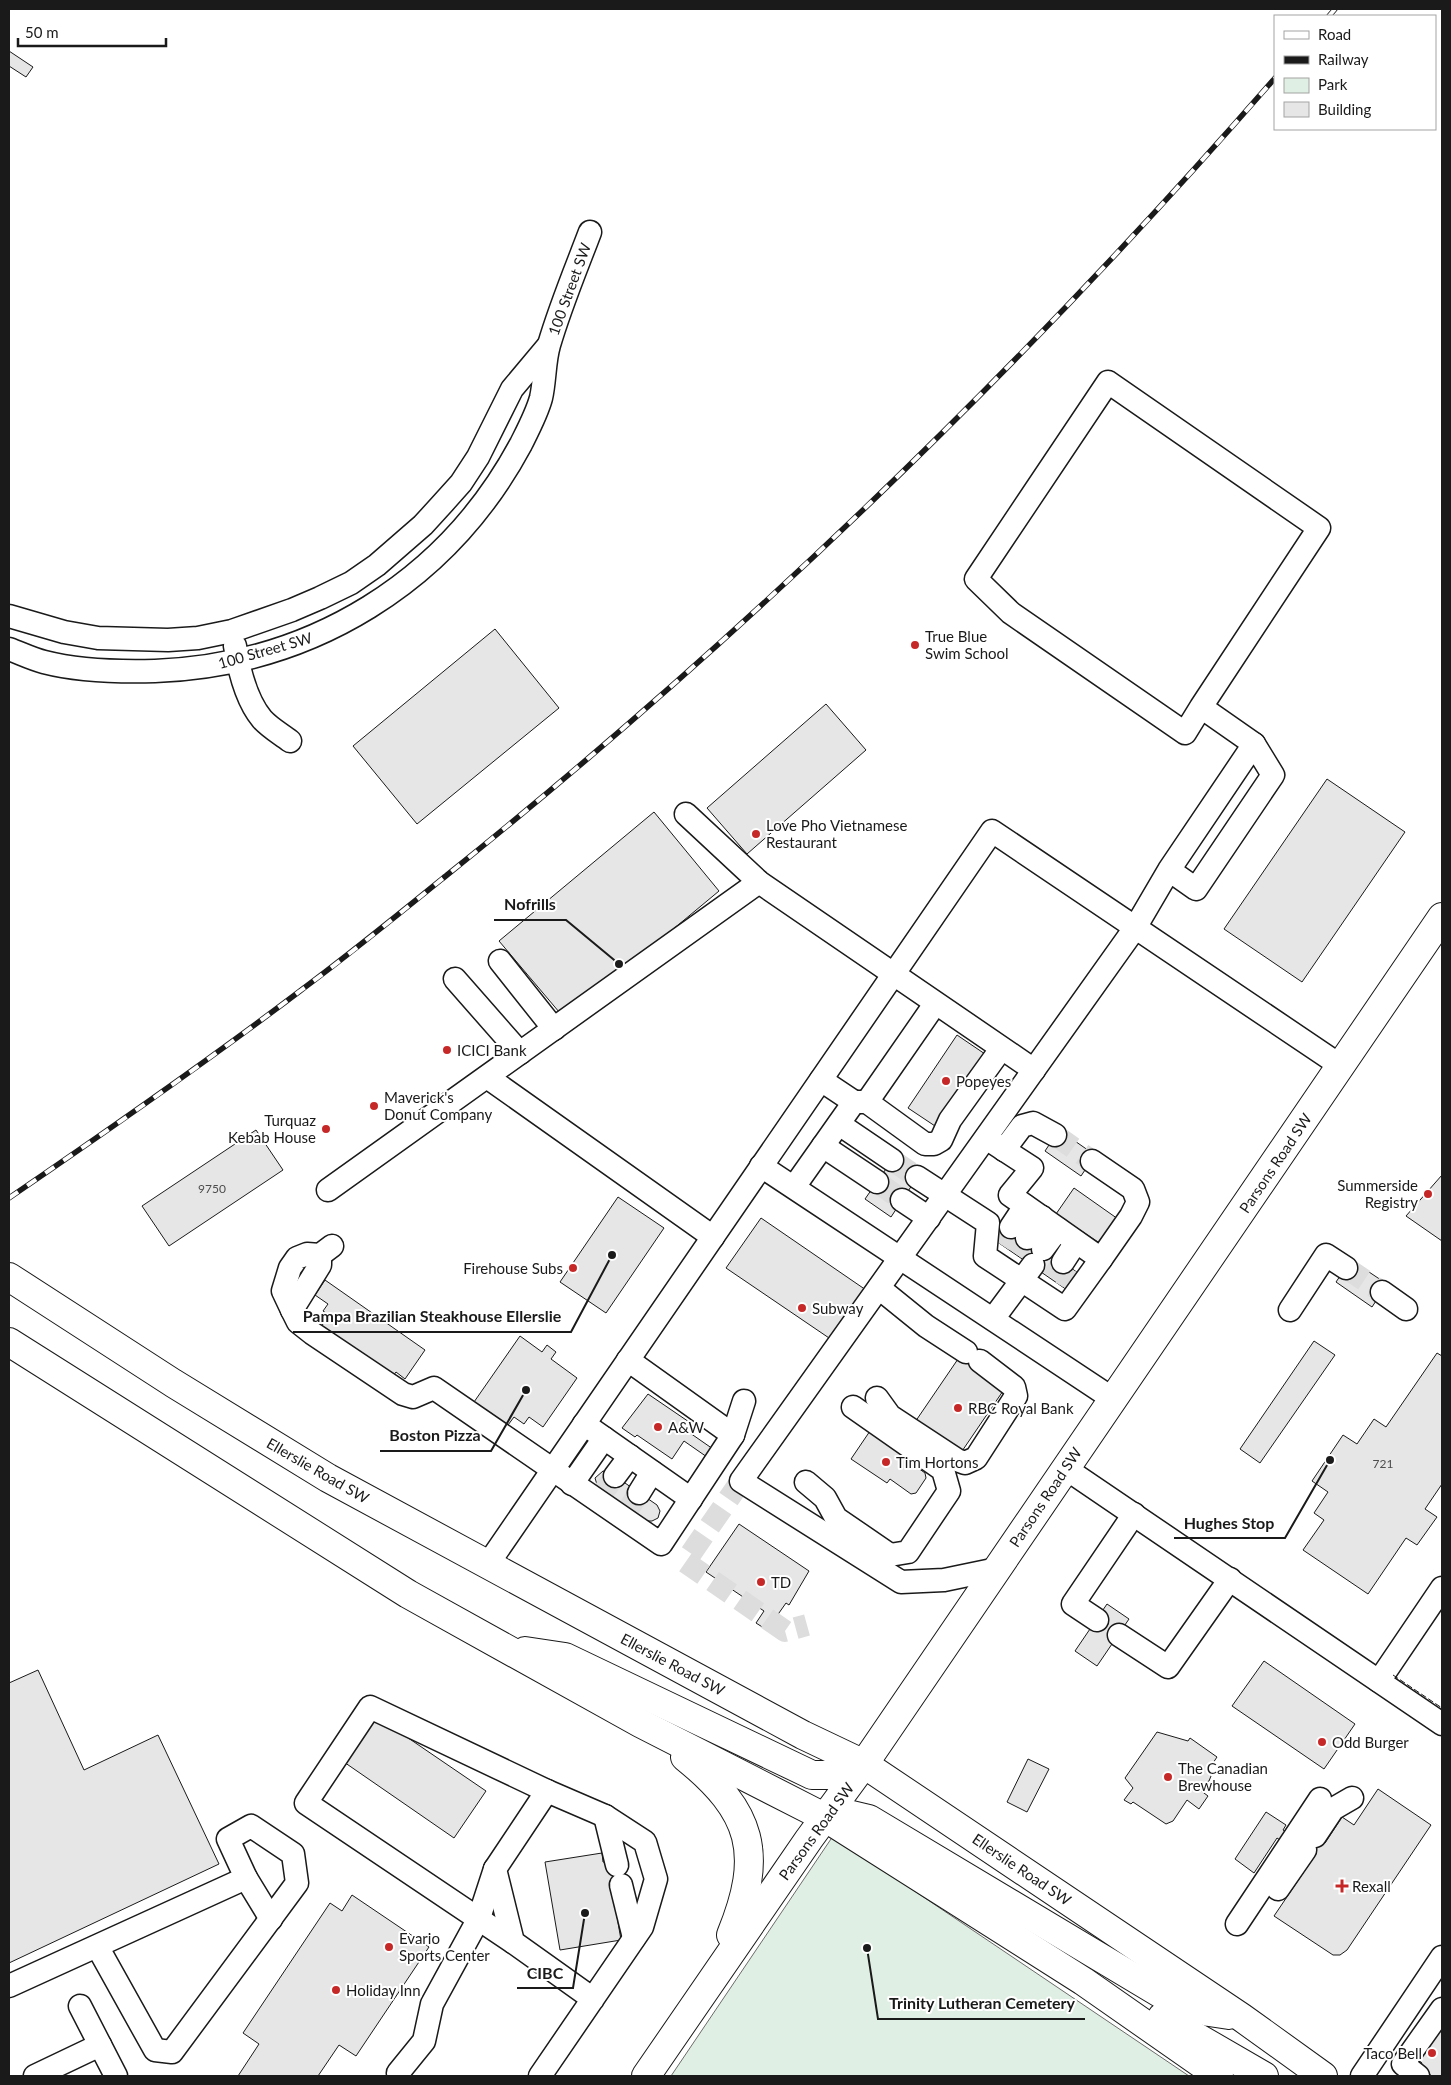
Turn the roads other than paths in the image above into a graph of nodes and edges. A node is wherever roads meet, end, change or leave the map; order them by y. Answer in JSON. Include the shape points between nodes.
{"nodes":[{"id":1,"x":590,"y":232,"type":"dead end"},
{"id":2,"x":548,"y":346,"type":"junction"},
{"id":3,"x":9,"y":616,"type":"edge"},
{"id":4,"x":232,"y":631,"type":"junction"},
{"id":5,"x":9,"y":649,"type":"edge"},
{"id":6,"x":237,"y":662,"type":"junction"},
{"id":7,"x":1201,"y":707,"type":"junction"},
{"id":8,"x":290,"y":741,"type":"dead end"},
{"id":9,"x":1254,"y":744,"type":"junction"},
{"id":10,"x":686,"y":814,"type":"dead end"},
{"id":11,"x":1169,"y":870,"type":"junction"},
{"id":12,"x":759,"y":882,"type":"junction"},
{"id":13,"x":1442,"y":917,"type":"edge"},
{"id":14,"x":1135,"y":928,"type":"junction"},
{"id":15,"x":500,"y":961,"type":"dead end"},
{"id":16,"x":893,"y":975,"type":"junction"},
{"id":17,"x":455,"y":979,"type":"dead end"},
{"id":18,"x":935,"y":1004,"type":"junction"},
{"id":19,"x":554,"y":1029,"type":"junction"},
{"id":20,"x":1001,"y":1049,"type":"junction"},
{"id":21,"x":520,"y":1052,"type":"junction"},
{"id":22,"x":1341,"y":1066,"type":"junction"},
{"id":23,"x":1034,"y":1070,"type":"junction"},
{"id":24,"x":487,"y":1076,"type":"junction"},
{"id":25,"x":821,"y":1080,"type":"junction"},
{"id":26,"x":861,"y":1102,"type":"junction"},
{"id":27,"x":831,"y":1135,"type":"junction"},
{"id":28,"x":1056,"y":1136,"type":"tunnel mouth"},
{"id":29,"x":995,"y":1144,"type":"junction"},
{"id":30,"x":1092,"y":1161,"type":"tunnel mouth"},
{"id":31,"x":761,"y":1166,"type":"junction"},
{"id":32,"x":884,"y":1172,"type":"tunnel mouth"},
{"id":33,"x":794,"y":1187,"type":"junction"},
{"id":34,"x":910,"y":1189,"type":"tunnel mouth"},
{"id":35,"x":328,"y":1190,"type":"dead end"},
{"id":36,"x":937,"y":1207,"type":"junction"},
{"id":37,"x":988,"y":1223,"type":"junction"},
{"id":38,"x":1057,"y":1228,"type":"junction"},
{"id":39,"x":713,"y":1237,"type":"junction"},
{"id":40,"x":326,"y":1250,"type":"dead end"},
{"id":41,"x":1016,"y":1254,"type":"junction"},
{"id":42,"x":900,"y":1258,"type":"junction"},
{"id":43,"x":1346,"y":1268,"type":"tunnel mouth"},
{"id":44,"x":9,"y":1277,"type":"edge"},
{"id":45,"x":1059,"y":1282,"type":"junction"},
{"id":46,"x":878,"y":1288,"type":"junction"},
{"id":47,"x":1382,"y":1292,"type":"tunnel mouth"},
{"id":48,"x":1406,"y":1309,"type":"dead end"},
{"id":49,"x":1290,"y":1310,"type":"dead end"},
{"id":50,"x":993,"y":1319,"type":"junction"},
{"id":51,"x":9,"y":1342,"type":"edge"},
{"id":52,"x":628,"y":1360,"type":"junction"},
{"id":53,"x":877,"y":1398,"type":"dead end"},
{"id":54,"x":1113,"y":1399,"type":"junction"},
{"id":55,"x":744,"y":1401,"type":"dead end"},
{"id":56,"x":853,"y":1407,"type":"dead end"},
{"id":57,"x":584,"y":1424,"type":"junction"},
{"id":58,"x":733,"y":1435,"type":"junction"},
{"id":59,"x":604,"y":1438,"type":"junction"},
{"id":60,"x":630,"y":1456,"type":"junction"},
{"id":61,"x":1065,"y":1468,"type":"junction"},
{"id":62,"x":552,"y":1470,"type":"junction"},
{"id":63,"x":652,"y":1472,"type":"junction"},
{"id":64,"x":806,"y":1482,"type":"dead end"},
{"id":65,"x":572,"y":1484,"type":"junction"},
{"id":66,"x":605,"y":1489,"type":"junction"},
{"id":67,"x":691,"y":1499,"type":"junction"},
{"id":68,"x":630,"y":1506,"type":"junction"},
{"id":69,"x":1134,"y":1514,"type":"junction"},
{"id":70,"x":488,"y":1564,"type":"junction"},
{"id":71,"x":997,"y":1569,"type":"junction"},
{"id":72,"x":1230,"y":1579,"type":"junction"},
{"id":73,"x":1442,"y":1588,"type":"edge"},
{"id":74,"x":1097,"y":1620,"type":"dead end"},
{"id":75,"x":1119,"y":1635,"type":"dead end"},
{"id":76,"x":506,"y":1648,"type":"junction"},
{"id":77,"x":1379,"y":1681,"type":"junction"},
{"id":78,"x":640,"y":1723,"type":"junction"},
{"id":79,"x":1442,"y":1724,"type":"edge"},
{"id":80,"x":864,"y":1764,"type":"junction"},
{"id":81,"x":547,"y":1791,"type":"junction"},
{"id":82,"x":1352,"y":1798,"type":"dead end"},
{"id":83,"x":1320,"y":1799,"type":"dead end"},
{"id":84,"x":605,"y":1816,"type":"junction"},
{"id":85,"x":826,"y":1818,"type":"junction"},
{"id":86,"x":495,"y":1870,"type":"junction"},
{"id":87,"x":246,"y":1878,"type":"junction"},
{"id":88,"x":271,"y":1918,"type":"junction"},
{"id":89,"x":479,"y":1918,"type":"junction"},
{"id":90,"x":634,"y":1938,"type":"junction"},
{"id":91,"x":513,"y":1942,"type":"junction"},
{"id":92,"x":97,"y":1946,"type":"junction"},
{"id":93,"x":1442,"y":1956,"type":"edge"},
{"id":94,"x":1084,"y":1981,"type":"junction"},
{"id":95,"x":711,"y":1983,"type":"junction"},
{"id":96,"x":9,"y":1986,"type":"edge"},
{"id":97,"x":593,"y":1999,"type":"junction"},
{"id":98,"x":80,"y":2006,"type":"dead end"},
{"id":99,"x":1442,"y":2009,"type":"edge"},
{"id":100,"x":1241,"y":2017,"type":"junction"},
{"id":101,"x":100,"y":2045,"type":"junction"},
{"id":102,"x":394,"y":2075,"type":"edge"},
{"id":103,"x":35,"y":2076,"type":"edge"},
{"id":104,"x":116,"y":2076,"type":"edge"},
{"id":105,"x":540,"y":2076,"type":"edge"},
{"id":106,"x":646,"y":2076,"type":"edge"},
{"id":107,"x":1219,"y":2076,"type":"edge"},
{"id":108,"x":1264,"y":2076,"type":"edge"},
{"id":109,"x":1322,"y":2076,"type":"edge"},
{"id":110,"x":1362,"y":2076,"type":"edge"},
{"id":111,"x":1418,"y":2076,"type":"edge"}],
"edges":[{"from":1,"to":2,"type":"street","name":"100 Street SW"},
{"from":2,"to":4,"type":"street","name":"100 Street SW","via":[[512,389],[494,428],[461,483],[423,525],[377,565],[351,582],[292,610]]},
{"from":2,"to":6,"type":"street","name":"100 Street SW","via":[[541,399],[522,443],[485,501],[441,551],[418,572],[362,612],[314,637]]},
{"from":3,"to":4,"type":"street","name":"100 Street SW","via":[[98,638],[168,640]]},
{"from":4,"to":6,"type":"street"},
{"from":5,"to":6,"type":"street","name":"100 Street SW","via":[[44,662],[109,671],[204,668]]},
{"from":6,"to":8,"type":"street","via":[[257,712]]},
{"from":7,"to":7,"type":"street","via":[[1319,528],[1108,382],[976,579],[1011,613],[1185,733]]},
{"from":7,"to":9,"type":"street"},
{"from":9,"to":11,"type":"street"},
{"from":9,"to":11,"type":"street","via":[[1274,775],[1196,889]]},
{"from":10,"to":12,"type":"street"},
{"from":11,"to":14,"type":"street"},
{"from":12,"to":16,"type":"street"},
{"from":12,"to":19,"type":"street"},
{"from":13,"to":22,"type":"main road","name":"Parsons Road SW"},
{"from":14,"to":16,"type":"street","via":[[992,831]]},
{"from":14,"to":22,"type":"street"},
{"from":14,"to":23,"type":"street"},
{"from":15,"to":19,"type":"street"},
{"from":16,"to":18,"type":"street"},
{"from":16,"to":25,"type":"street"},
{"from":17,"to":21,"type":"street"},
{"from":18,"to":20,"type":"street"},
{"from":18,"to":26,"type":"street"},
{"from":19,"to":21,"type":"street"},
{"from":20,"to":23,"type":"street"},
{"from":20,"to":26,"type":"street","via":[[950,1120],[941,1140],[934,1144],[925,1144]]},
{"from":21,"to":24,"type":"street"},
{"from":22,"to":54,"type":"main road","name":"Parsons Road SW"},
{"from":23,"to":29,"type":"street"},
{"from":24,"to":35,"type":"street"},
{"from":24,"to":39,"type":"street"},
{"from":25,"to":26,"type":"street"},
{"from":25,"to":31,"type":"street"},
{"from":26,"to":27,"type":"street"},
{"from":27,"to":32,"type":"street"},
{"from":27,"to":33,"type":"street"},
{"from":28,"to":29,"type":"street","via":[[1033,1123],[1022,1126]]},
{"from":29,"to":36,"type":"street"},
{"from":29,"to":38,"type":"street","via":[[1032,1168]]},
{"from":30,"to":38,"type":"street","via":[[1133,1189],[1138,1202],[1131,1216]]},
{"from":31,"to":33,"type":"street"},
{"from":31,"to":39,"type":"street"},
{"from":33,"to":42,"type":"street"},
{"from":34,"to":36,"type":"street"},
{"from":36,"to":37,"type":"street"},
{"from":36,"to":42,"type":"street"},
{"from":37,"to":38,"type":"street"},
{"from":37,"to":41,"type":"street","via":[[985,1256]]},
{"from":38,"to":41,"type":"street"},
{"from":38,"to":41,"type":"street"},
{"from":38,"to":45,"type":"street"},
{"from":38,"to":45,"type":"street","via":[[1065,1309]]},
{"from":39,"to":52,"type":"street"},
{"from":40,"to":62,"type":"street","via":[[297,1258],[290,1268],[283,1291],[298,1322],[403,1394],[412,1397],[434,1388]]},
{"from":41,"to":45,"type":"street"},
{"from":41,"to":50,"type":"street"},
{"from":42,"to":46,"type":"street"},
{"from":42,"to":50,"type":"street"},
{"from":43,"to":49,"type":"street","via":[[1326,1255]]},
{"from":44,"to":70,"type":"main road","name":"Ellerslie Road SW","via":[[328,1478]]},
{"from":46,"to":53,"type":"street","via":[[1014,1387],[1016,1396],[976,1458],[965,1463],[890,1416]]},
{"from":46,"to":71,"type":"street","via":[[741,1481],[901,1582],[944,1580]]},
{"from":47,"to":48,"type":"street"},
{"from":50,"to":54,"type":"street"},
{"from":51,"to":76,"type":"main road","via":[[408,1594]]},
{"from":52,"to":57,"type":"street"},
{"from":52,"to":58,"type":"street"},
{"from":54,"to":61,"type":"main road","name":"Parsons Road SW"},
{"from":55,"to":58,"type":"street"},
{"from":56,"to":64,"type":"street","via":[[943,1470],[949,1491],[908,1552],[890,1555],[836,1518],[826,1498]]},
{"from":57,"to":59,"type":"street"},
{"from":57,"to":62,"type":"street"},
{"from":58,"to":67,"type":"street"},
{"from":59,"to":60,"type":"street"},
{"from":59,"to":65,"type":"street"},
{"from":60,"to":63,"type":"street"},
{"from":60,"to":66,"type":"street"},
{"from":61,"to":69,"type":"street"},
{"from":61,"to":71,"type":"main road","name":"Parsons Road SW"},
{"from":62,"to":65,"type":"street"},
{"from":62,"to":70,"type":"street"},
{"from":63,"to":67,"type":"street"},
{"from":63,"to":68,"type":"street"},
{"from":65,"to":66,"type":"street"},
{"from":66,"to":68,"type":"street"},
{"from":67,"to":68,"type":"street","via":[[662,1544]]},
{"from":69,"to":72,"type":"street"},
{"from":69,"to":74,"type":"street","via":[[1073,1604]]},
{"from":70,"to":80,"type":"main road","name":"Ellerslie Road SW","via":[[803,1735]]},
{"from":71,"to":80,"type":"main road","name":"Parsons Road SW"},
{"from":72,"to":75,"type":"street","via":[[1168,1668]]},
{"from":72,"to":77,"type":"street"},
{"from":73,"to":77,"type":"street"},
{"from":76,"to":78,"type":"main road"},
{"from":76,"to":80,"type":"main road","via":[[565,1657],[812,1774],[839,1775]]},
{"from":77,"to":79,"type":"street"},
{"from":78,"to":85,"type":"main road"},
{"from":78,"to":95,"type":"main road","via":[[702,1771],[721,1790],[745,1833],[749,1881],[742,1907]]},
{"from":80,"to":85,"type":"main road","name":"Parsons Road SW"},
{"from":80,"to":100,"type":"main road","name":"Ellerslie Road SW"},
{"from":81,"to":84,"type":"street"},
{"from":81,"to":86,"type":"street"},
{"from":81,"to":89,"type":"street","via":[[370,1707],[306,1803]]},
{"from":82,"to":83,"type":"street","via":[[1333,1809],[1243,1928]]},
{"from":84,"to":90,"type":"street"},
{"from":84,"to":90,"type":"street","via":[[645,1842],[656,1879],[642,1927]]},
{"from":85,"to":94,"type":"main road"},
{"from":85,"to":95,"type":"main road","name":"Parsons Road SW"},
{"from":85,"to":100,"type":"main road","via":[[848,1814],[869,1819],[1173,2001]]},
{"from":86,"to":89,"type":"street"},
{"from":86,"to":91,"type":"street"},
{"from":87,"to":88,"type":"street"},
{"from":87,"to":88,"type":"street","via":[[228,1839],[251,1826],[293,1854],[297,1883]]},
{"from":87,"to":92,"type":"street"},
{"from":88,"to":92,"type":"street","via":[[172,2052],[155,2050]]},
{"from":89,"to":91,"type":"street"},
{"from":89,"to":102,"type":"street","via":[[432,2004],[424,2041]]},
{"from":90,"to":97,"type":"street"},
{"from":91,"to":97,"type":"street"},
{"from":92,"to":96,"type":"street"},
{"from":93,"to":110,"type":"street"},
{"from":94,"to":107,"type":"main road"},
{"from":94,"to":108,"type":"main road","via":[[1168,2019]]},
{"from":95,"to":106,"type":"main road","name":"Parsons Road SW"},
{"from":97,"to":105,"type":"street"},
{"from":98,"to":101,"type":"street"},
{"from":99,"to":111,"type":"street","via":[[1403,2064]]},
{"from":100,"to":109,"type":"main road","name":"Ellerslie Road SW"},
{"from":101,"to":103,"type":"street"},
{"from":101,"to":104,"type":"street"}]}
